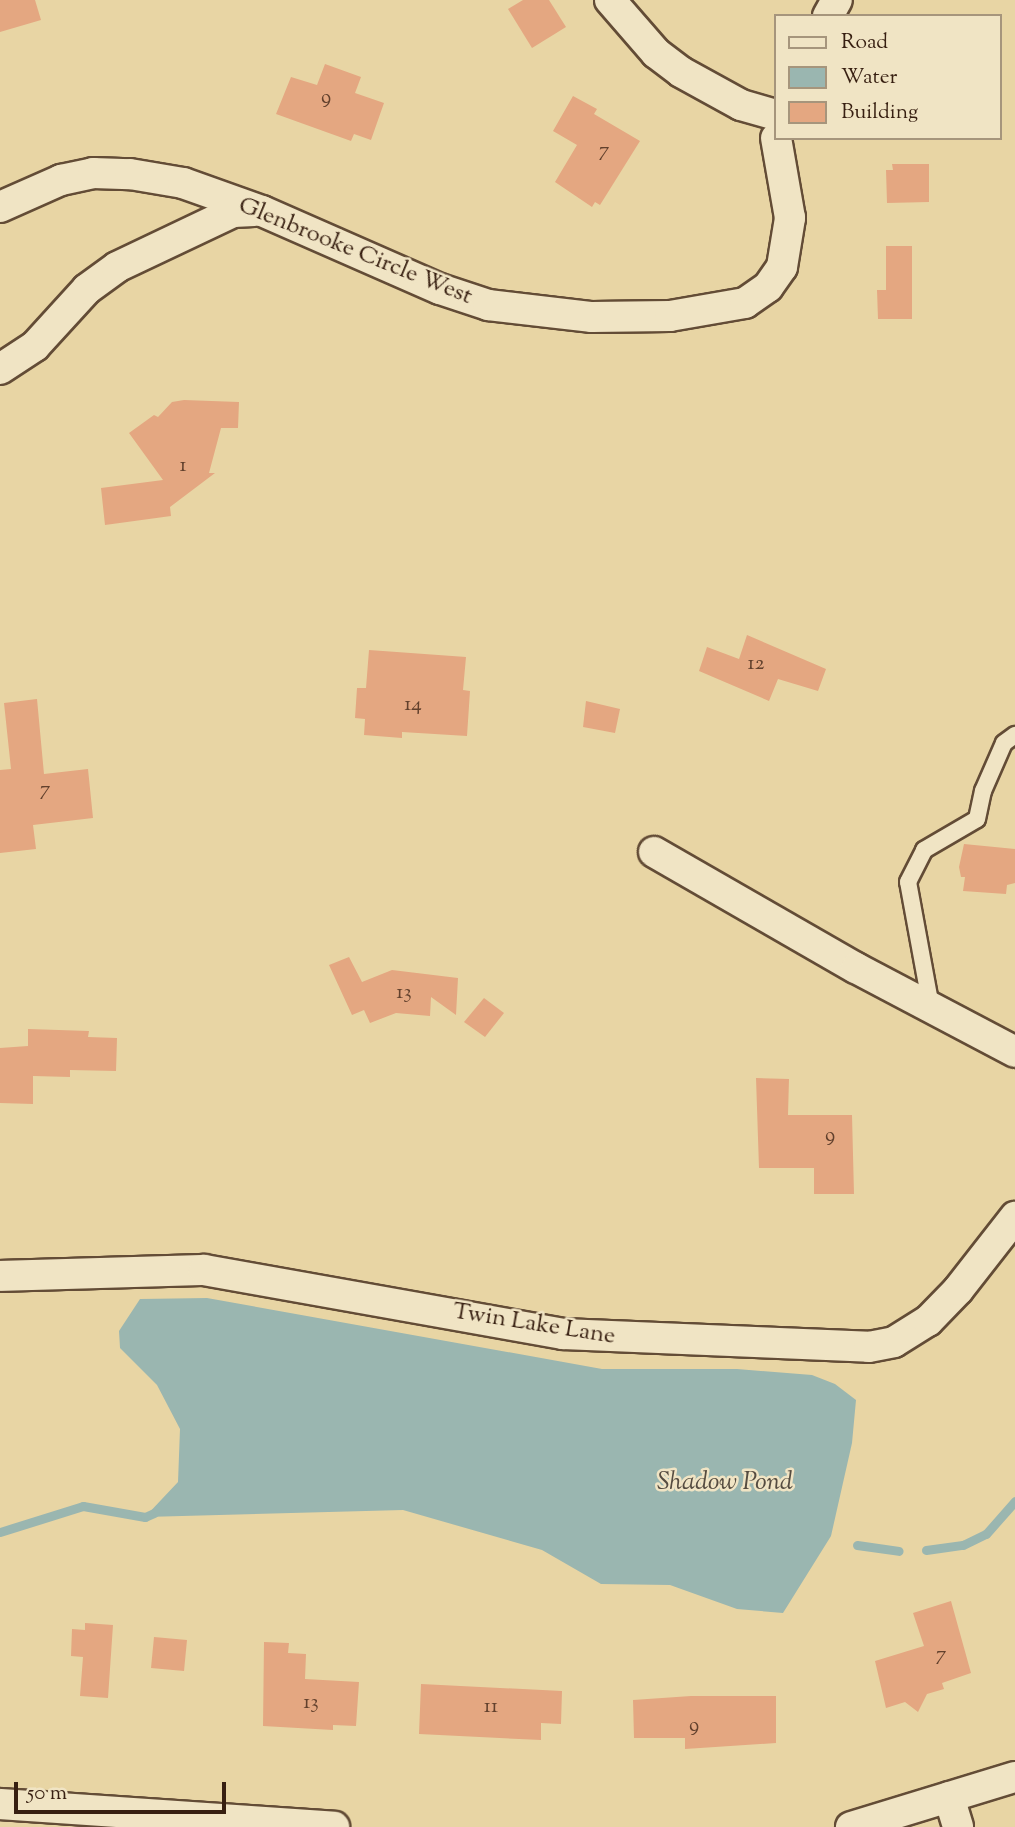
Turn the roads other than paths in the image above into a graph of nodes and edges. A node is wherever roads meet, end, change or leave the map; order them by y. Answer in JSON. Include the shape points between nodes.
{"nodes":[{"id":1,"x":610,"y":0,"type":"edge"},
{"id":2,"x":774,"y":115,"type":"edge"},
{"id":3,"x":776,"y":140,"type":"edge"},
{"id":4,"x":0,"y":207,"type":"edge"},
{"id":5,"x":262,"y":211,"type":"junction"},
{"id":6,"x":0,"y":369,"type":"edge"},
{"id":7,"x":1015,"y":735,"type":"edge"},
{"id":8,"x":654,"y":852,"type":"dead end"},
{"id":9,"x":931,"y":1010,"type":"junction"},
{"id":10,"x":1015,"y":1052,"type":"edge"},
{"id":11,"x":1015,"y":1217,"type":"edge"},
{"id":12,"x":0,"y":1276,"type":"edge"},
{"id":13,"x":1015,"y":1777,"type":"edge"},
{"id":14,"x":949,"y":1797,"type":"junction"},
{"id":15,"x":0,"y":1804,"type":"edge"},
{"id":16,"x":334,"y":1827,"type":"edge"},
{"id":17,"x":851,"y":1827,"type":"edge"},
{"id":18,"x":958,"y":1827,"type":"edge"}],
"edges":[{"from":1,"to":2,"type":"street","via":[[656,53],[681,72],[741,105]]},
{"from":3,"to":5,"type":"street","name":"Glenbrooke Circle West","via":[[790,218],[788,251],[768,287],[745,303],[718,311],[592,317],[488,305],[440,289]]},
{"from":4,"to":5,"type":"street","name":"Glenbrooke Circle West","via":[[61,180],[93,173],[183,183]]},
{"from":5,"to":6,"type":"street","via":[[233,212],[117,267],[87,289],[35,346]]},
{"from":7,"to":9,"type":"lane","via":[[1004,743],[977,819],[924,850],[908,882]]},
{"from":8,"to":9,"type":"street"},
{"from":9,"to":10,"type":"street"},
{"from":11,"to":12,"type":"street","name":"Twin Lake Lane","via":[[928,1321],[894,1342],[869,1347],[563,1334],[204,1270]]},
{"from":13,"to":14,"type":"street"},
{"from":14,"to":17,"type":"street"},
{"from":14,"to":18,"type":"street"},
{"from":15,"to":16,"type":"street"}]}
